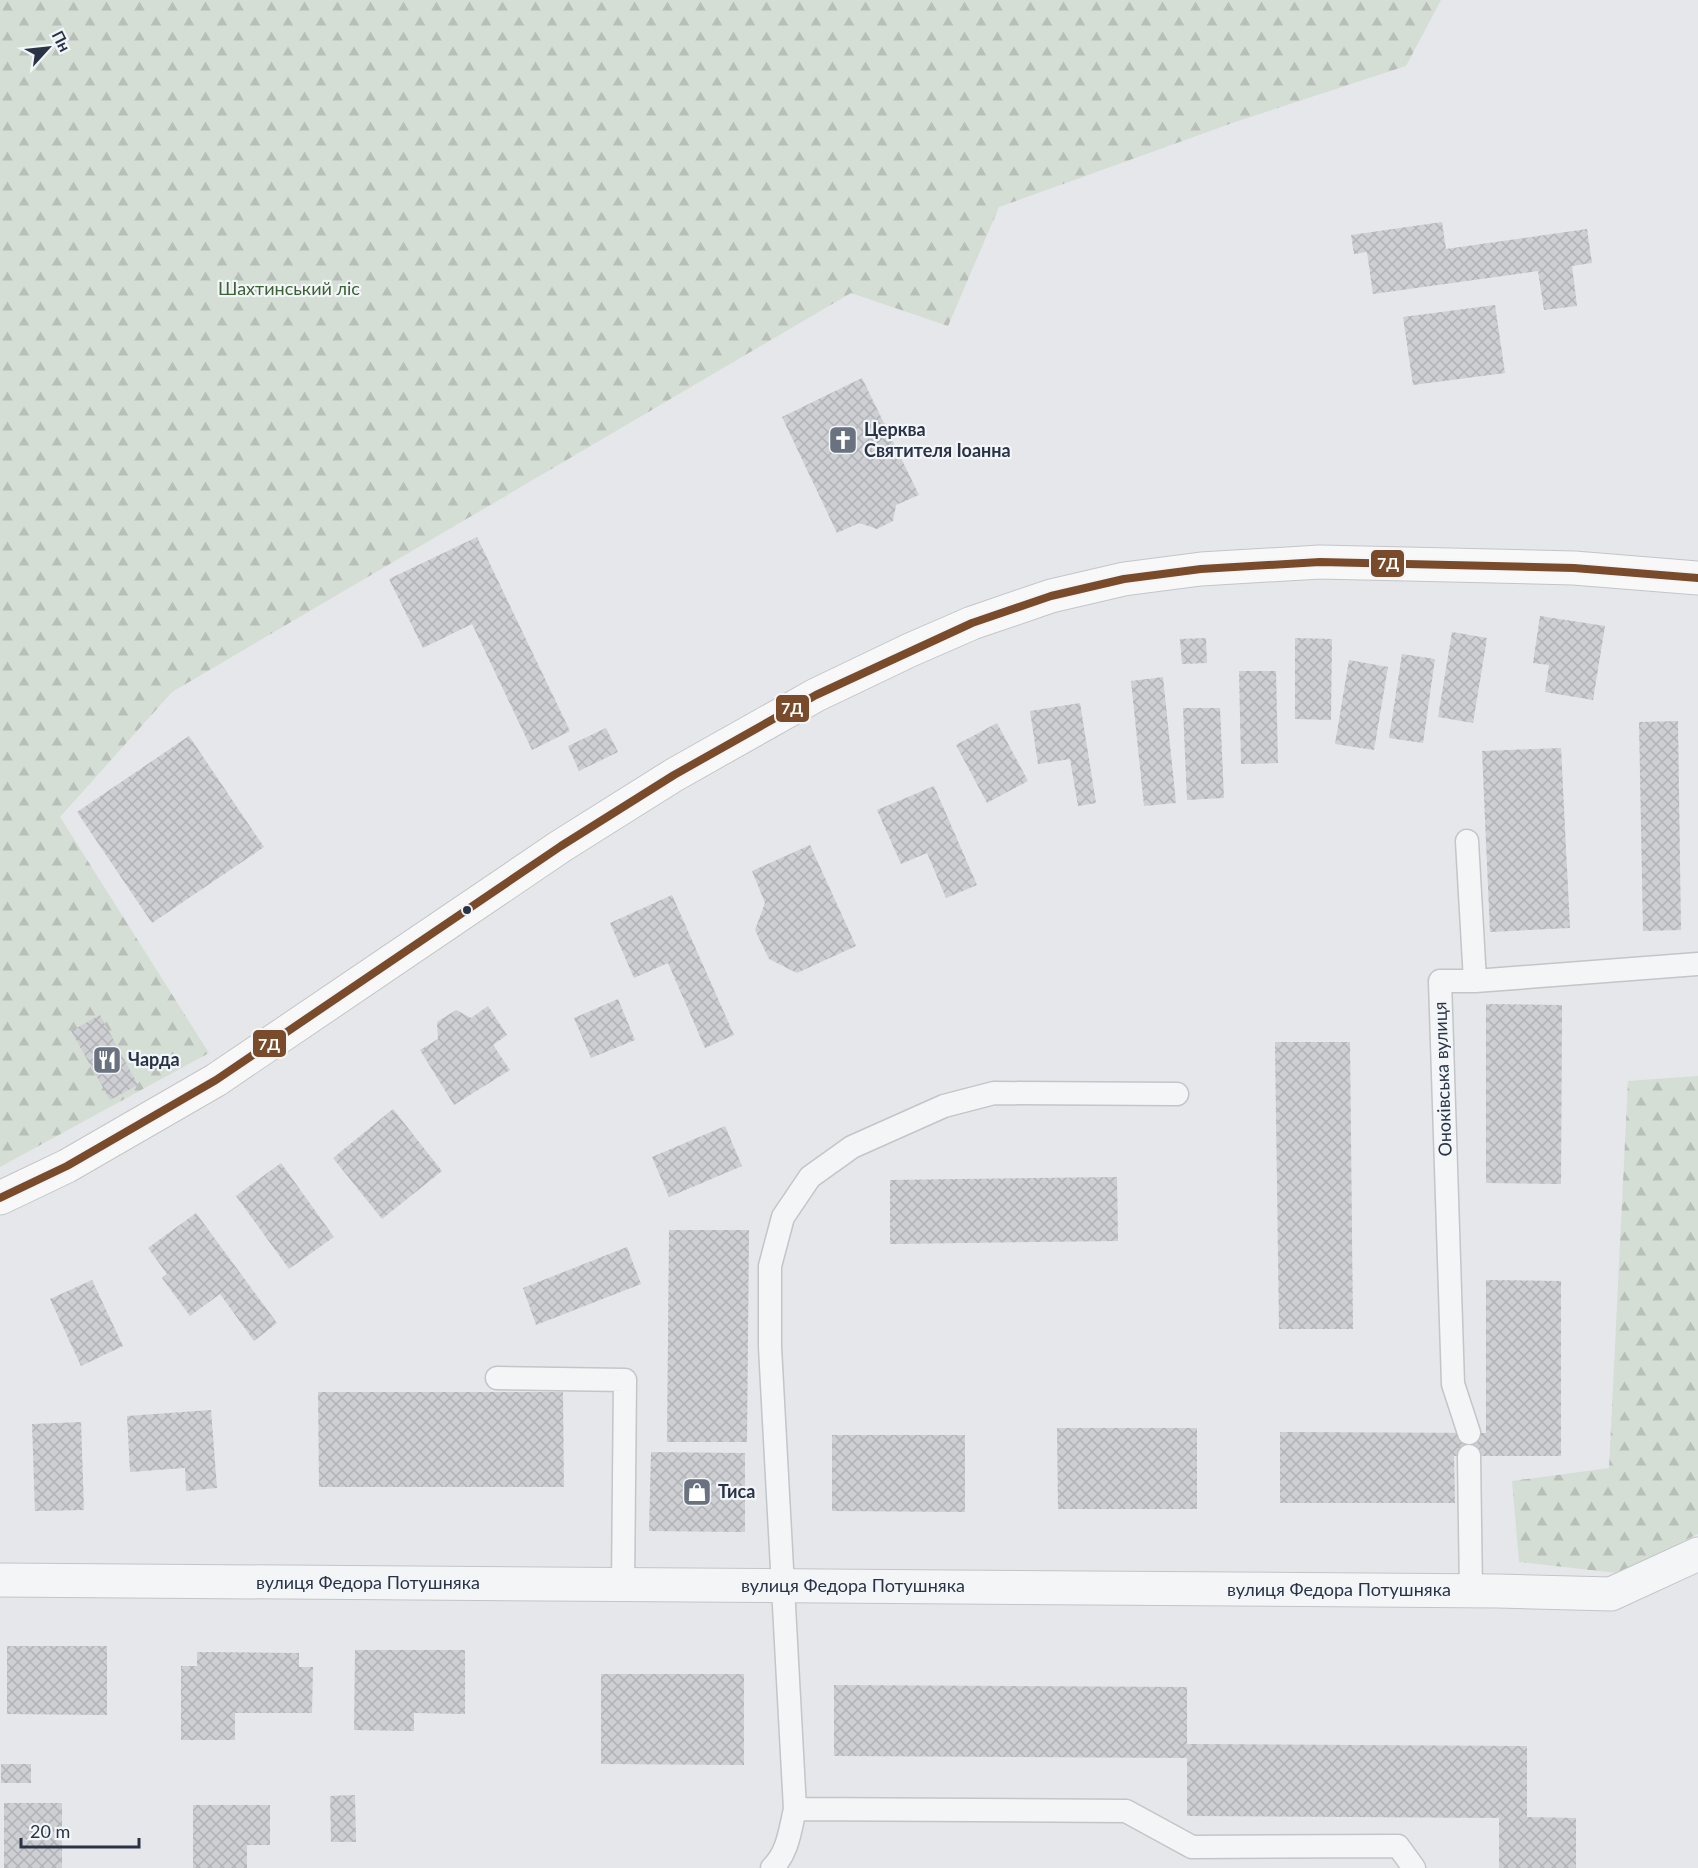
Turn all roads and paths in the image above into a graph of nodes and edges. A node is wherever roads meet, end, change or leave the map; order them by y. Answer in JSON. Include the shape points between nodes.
{"nodes":[{"id":1,"x":1698,"y":578,"type":"edge"},
{"id":2,"x":1467,"y":842,"type":"dead end"},
{"id":3,"x":1698,"y":964,"type":"edge"},
{"id":4,"x":1475,"y":981,"type":"junction"},
{"id":5,"x":1177,"y":1094,"type":"dead end"},
{"id":6,"x":0,"y":1198,"type":"edge"},
{"id":7,"x":497,"y":1378,"type":"dead end"},
{"id":8,"x":1469,"y":1432,"type":"dead end"},
{"id":9,"x":1469,"y":1456,"type":"dead end"},
{"id":10,"x":1698,"y":1554,"type":"edge"},
{"id":11,"x":0,"y":1580,"type":"edge"},
{"id":12,"x":623,"y":1585,"type":"junction"},
{"id":13,"x":782,"y":1586,"type":"junction"},
{"id":14,"x":1471,"y":1591,"type":"junction"},
{"id":15,"x":795,"y":1809,"type":"junction"},
{"id":16,"x":772,"y":1868,"type":"edge"},
{"id":17,"x":1414,"y":1868,"type":"edge"}],
"edges":[{"from":1,"to":6,"type":"street","via":[[1574,568],[1320,562],[1201,569],[1124,579],[1052,596],[972,623],[816,695],[675,775],[561,846],[216,1080],[67,1166]]},
{"from":2,"to":4,"type":"lane"},
{"from":3,"to":4,"type":"lane","name":"Оноківська вулиця"},
{"from":4,"to":8,"type":"lane","name":"Оноківська вулиця","via":[[1440,981],[1453,1384]]},
{"from":5,"to":13,"type":"lane","via":[[994,1093],[944,1106],[852,1147],[810,1177],[783,1217],[770,1266],[770,1347]]},
{"from":7,"to":12,"type":"lane","via":[[625,1380]]},
{"from":9,"to":14,"type":"lane"},
{"from":10,"to":14,"type":"street","name":"вулиця Федора Потушняка","via":[[1611,1594]]},
{"from":11,"to":12,"type":"street","name":"вулиця Федора Потушняка"},
{"from":12,"to":13,"type":"street","name":"вулиця Федора Потушняка"},
{"from":13,"to":14,"type":"street","name":"вулиця Федора Потушняка"},
{"from":13,"to":15,"type":"lane"},
{"from":15,"to":16,"type":"lane","via":[[787,1845]]},
{"from":15,"to":17,"type":"lane","via":[[1126,1811],[1192,1847],[1398,1846]]}]}
